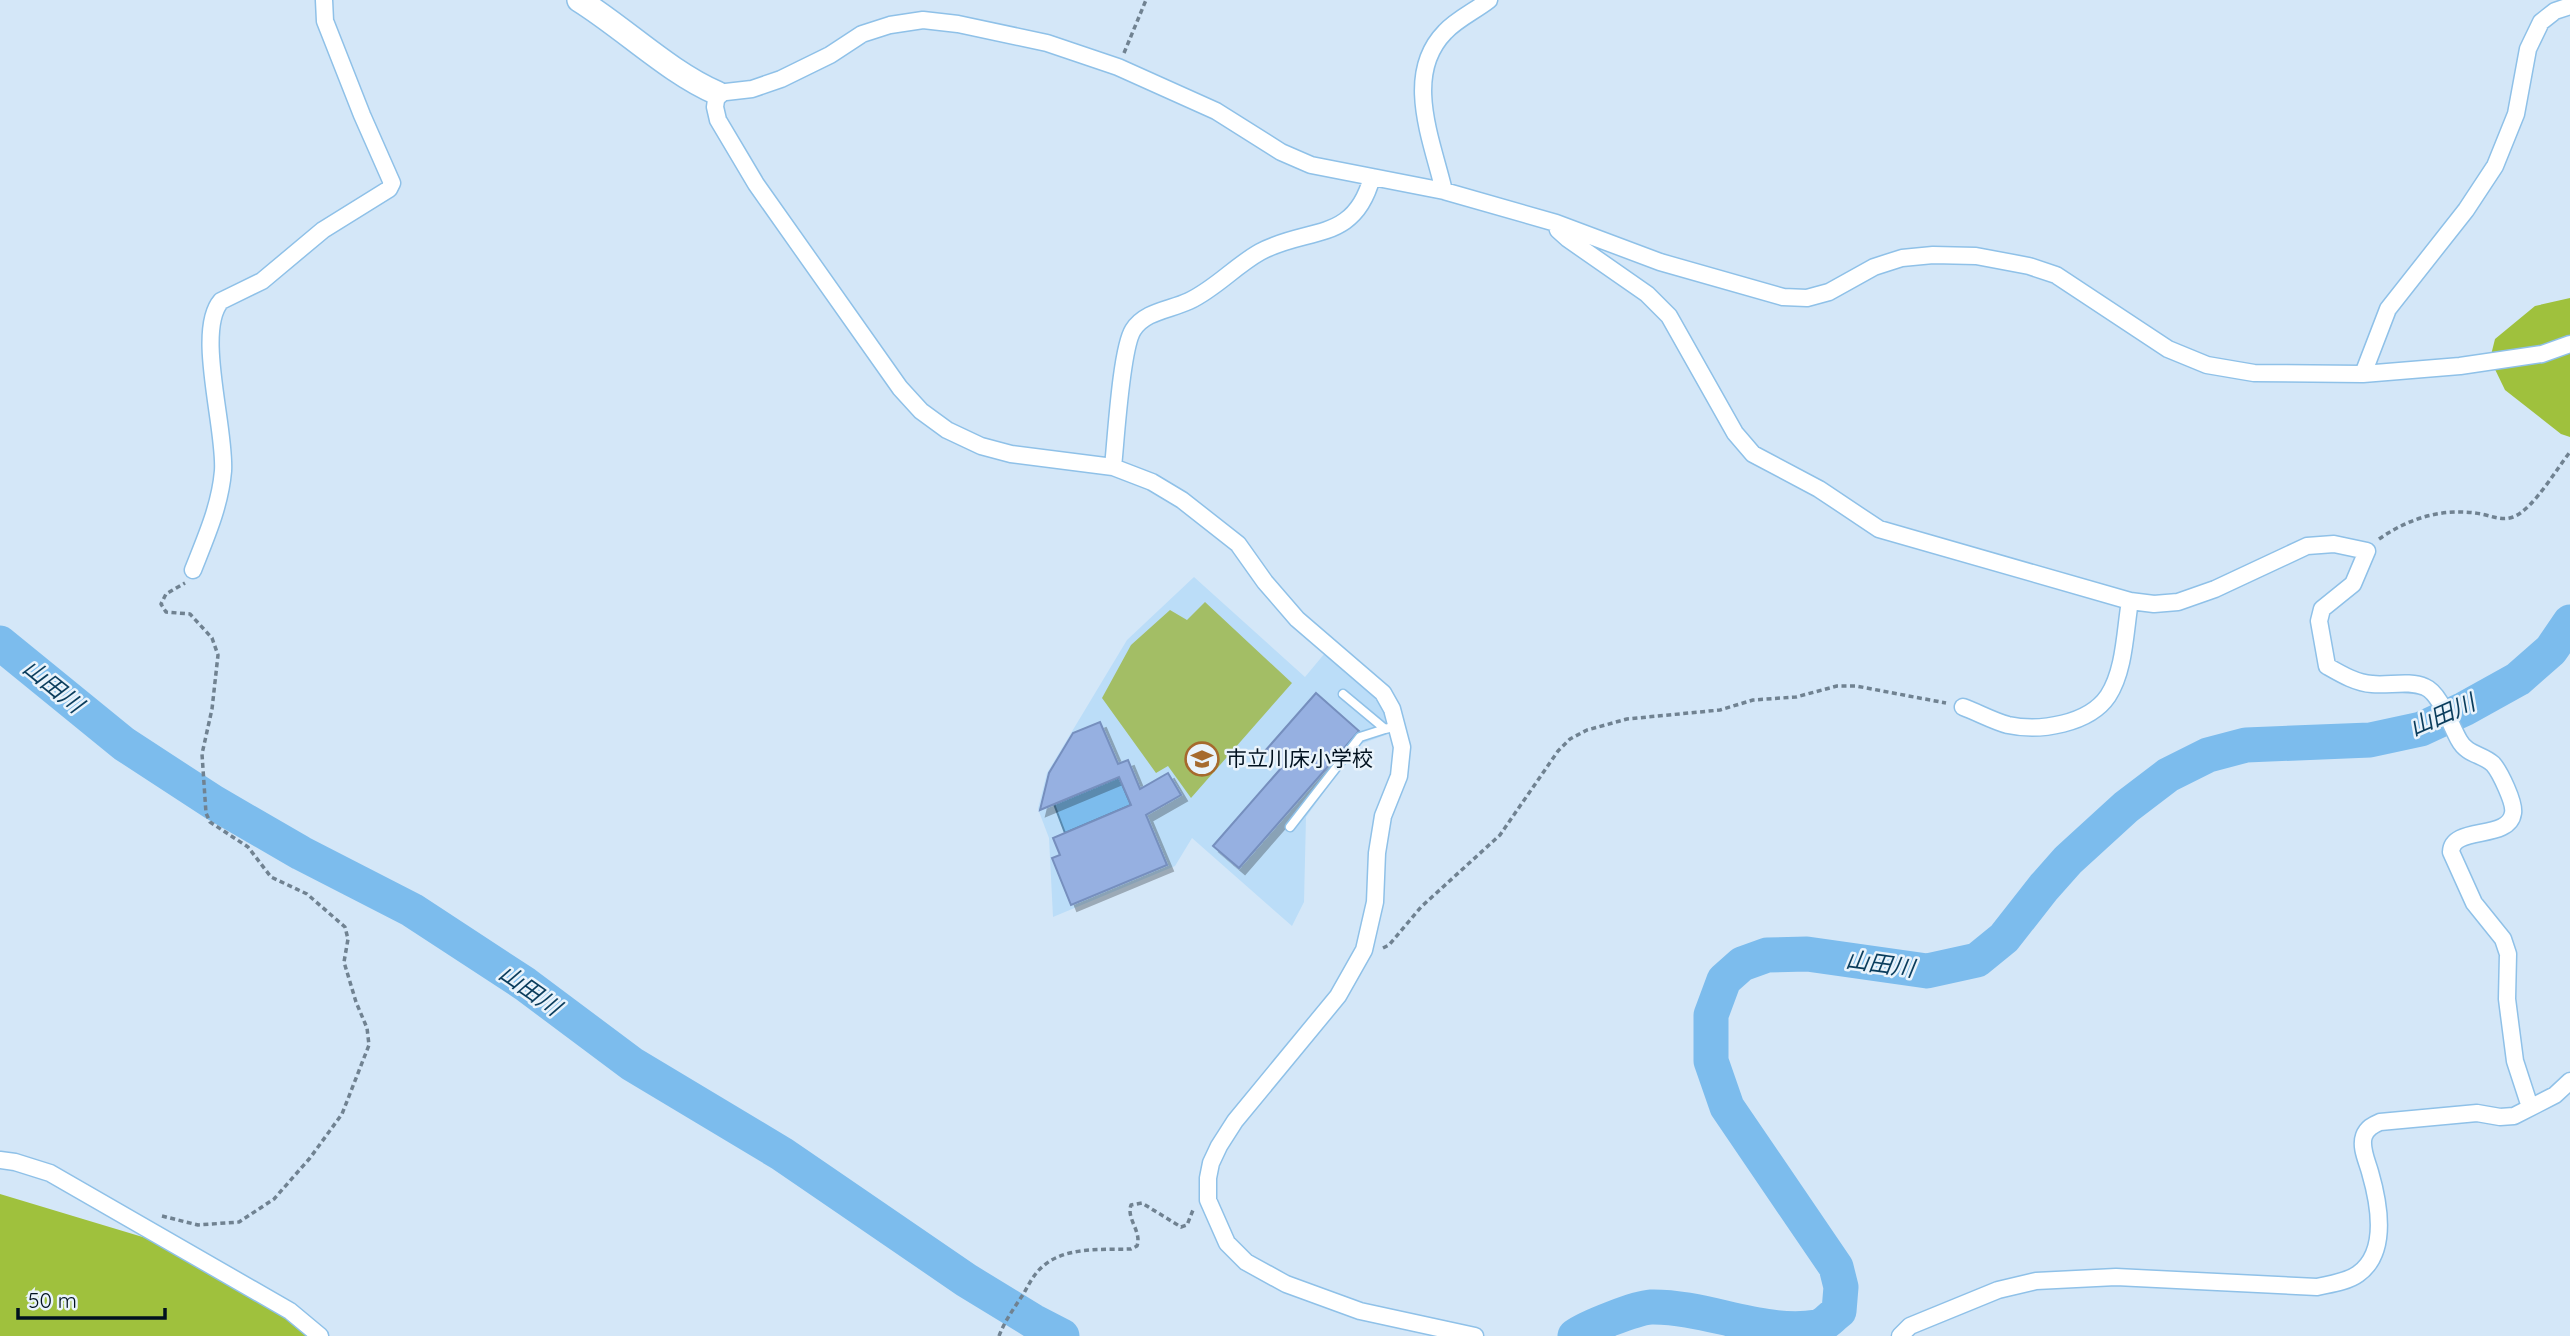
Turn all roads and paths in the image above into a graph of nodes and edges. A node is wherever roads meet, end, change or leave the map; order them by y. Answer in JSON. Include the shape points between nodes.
{"nodes":[{"id":1,"x":324,"y":0,"type":"edge"},
{"id":2,"x":579,"y":0,"type":"edge"},
{"id":3,"x":1146,"y":0,"type":"edge"},
{"id":4,"x":1489,"y":0,"type":"edge"},
{"id":5,"x":2570,"y":6,"type":"edge"},
{"id":6,"x":1118,"y":67,"type":"junction"},
{"id":7,"x":717,"y":93,"type":"junction"},
{"id":8,"x":1373,"y":177,"type":"junction"},
{"id":9,"x":1444,"y":191,"type":"junction"},
{"id":10,"x":1556,"y":223,"type":"junction"},
{"id":11,"x":2570,"y":344,"type":"edge"},
{"id":12,"x":2363,"y":374,"type":"junction"},
{"id":13,"x":2570,"y":452,"type":"edge"},
{"id":14,"x":1113,"y":467,"type":"junction"},
{"id":15,"x":2367,"y":551,"type":"junction"},
{"id":16,"x":193,"y":570,"type":"joint"},
{"id":17,"x":2130,"y":601,"type":"junction"},
{"id":18,"x":1343,"y":694,"type":"dead end"},
{"id":19,"x":1963,"y":707,"type":"joint"},
{"id":20,"x":1391,"y":727,"type":"junction"},
{"id":21,"x":1290,"y":827,"type":"dead end"},
{"id":22,"x":1364,"y":950,"type":"junction"},
{"id":23,"x":2570,"y":1081,"type":"edge"},
{"id":24,"x":2530,"y":1107,"type":"junction"},
{"id":25,"x":0,"y":1160,"type":"edge"},
{"id":26,"x":1208,"y":1200,"type":"junction"},
{"id":27,"x":155,"y":1214,"type":"dead end"},
{"id":28,"x":320,"y":1336,"type":"edge"},
{"id":29,"x":999,"y":1336,"type":"edge"},
{"id":30,"x":1475,"y":1336,"type":"edge"},
{"id":31,"x":1900,"y":1336,"type":"edge"}],
"edges":[{"from":1,"to":16,"type":"street","via":[[325,21],[392,183],[323,230],[262,281],[216,306],[210,363],[224,446],[223,474],[217,509]]},
{"from":2,"to":7,"type":"street","via":[[695,84]]},
{"from":3,"to":6,"type":"path"},
{"from":4,"to":9,"type":"street","via":[[1447,29],[1427,62],[1423,100]]},
{"from":5,"to":12,"type":"street","via":[[2541,22],[2528,49],[2516,114],[2496,166],[2388,309]]},
{"from":6,"to":7,"type":"street","via":[[1047,43],[923,20],[862,34],[781,79],[752,89]]},
{"from":6,"to":8,"type":"street","via":[[1216,111],[1281,152],[1311,165]]},
{"from":7,"to":14,"type":"street","via":[[719,120],[756,184],[921,411],[947,430],[991,449]]},
{"from":8,"to":9,"type":"street"},
{"from":8,"to":14,"type":"street","via":[[1367,197],[1341,224],[1262,251],[1189,301],[1141,320],[1127,342]]},
{"from":9,"to":10,"type":"street"},
{"from":10,"to":12,"type":"street","via":[[1660,262],[1783,296],[1807,298],[1902,258],[1976,256],[2056,275],[2168,349],[2207,365],[2254,373]]},
{"from":10,"to":17,"type":"street","via":[[1568,239],[1647,294],[1669,316],[1735,433],[1753,454],[1879,528]]},
{"from":11,"to":12,"type":"street","via":[[2542,354],[2460,366]]},
{"from":13,"to":15,"type":"path","via":[[2526,509],[2514,517],[2449,511],[2420,517],[2392,530]]},
{"from":14,"to":20,"type":"street","via":[[1182,500],[1238,544],[1297,619],[1383,693]]},
{"from":15,"to":17,"type":"street","via":[[2334,544],[2307,546],[2178,602]]},
{"from":15,"to":24,"type":"street","via":[[2353,583],[2322,609],[2319,621],[2327,666],[2369,684],[2424,686],[2433,692],[2460,743],[2495,767],[2513,803],[2511,819],[2493,832],[2461,837],[2451,852],[2474,903],[2503,939],[2508,954],[2507,999],[2515,1061]]},
{"from":16,"to":27,"type":"path","via":[[161,604],[166,612],[190,614],[212,638],[218,655],[202,754],[206,813],[210,822],[248,847],[271,877],[307,894],[345,927],[344,962],[369,1045],[342,1114],[274,1199],[239,1222],[198,1225]]},
{"from":17,"to":19,"type":"street","via":[[2118,671],[2108,696],[2091,713],[2037,726],[2008,725]]},
{"from":18,"to":20,"type":"lane"},
{"from":19,"to":22,"type":"path","via":[[1856,686],[1837,687],[1796,697],[1752,700],[1720,710],[1627,719],[1587,730],[1558,751],[1500,835],[1421,906],[1389,945]]},
{"from":20,"to":21,"type":"lane","via":[[1360,737]]},
{"from":20,"to":22,"type":"street","via":[[1402,747],[1399,776],[1383,816],[1375,902]]},
{"from":22,"to":26,"type":"street","via":[[1338,996],[1219,1146],[1209,1171]]},
{"from":23,"to":24,"type":"street","via":[[2555,1095]]},
{"from":24,"to":31,"type":"street","via":[[2514,1116],[2477,1113],[2370,1126],[2362,1145],[2379,1213],[2378,1238],[2372,1259],[2358,1274],[2340,1282],[2317,1287],[2116,1277],[2036,1281],[1998,1290],[1910,1326]]},
{"from":25,"to":28,"type":"street","via":[[50,1173],[290,1311]]},
{"from":26,"to":29,"type":"path","via":[[1195,1205],[1187,1225],[1181,1227],[1142,1203],[1130,1205],[1139,1235],[1137,1246],[1077,1251],[1045,1264]]},
{"from":26,"to":30,"type":"street","via":[[1227,1243],[1246,1262],[1286,1284],[1360,1311]]}]}
